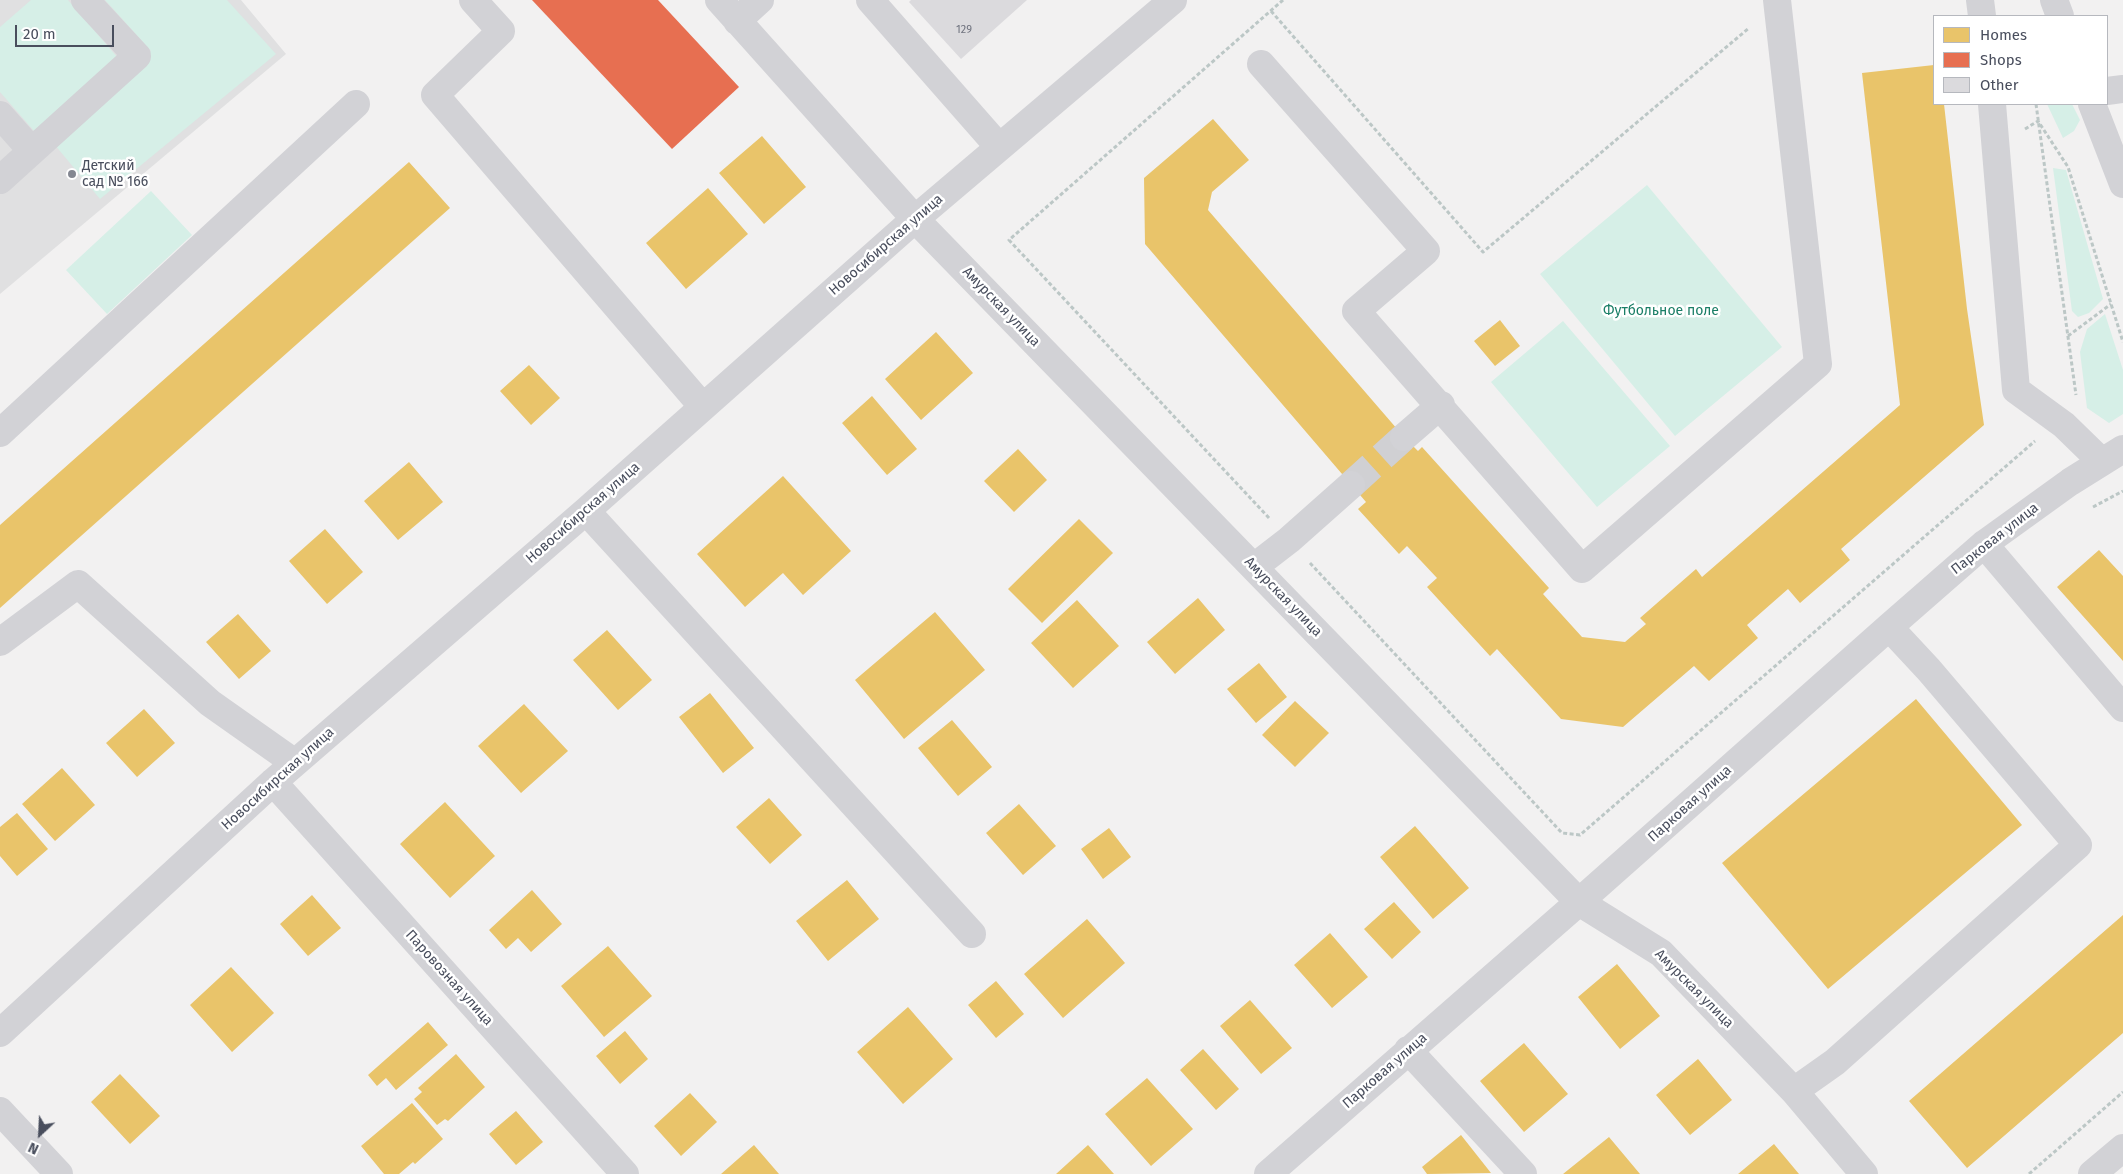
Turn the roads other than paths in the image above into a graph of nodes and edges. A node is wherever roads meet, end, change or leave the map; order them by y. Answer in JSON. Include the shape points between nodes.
{"nodes":[{"id":1,"x":86,"y":0,"type":"edge"},
{"id":2,"x":473,"y":0,"type":"edge"},
{"id":3,"x":719,"y":0,"type":"edge"},
{"id":4,"x":760,"y":0,"type":"edge"},
{"id":5,"x":870,"y":0,"type":"edge"},
{"id":6,"x":1173,"y":0,"type":"edge"},
{"id":7,"x":1980,"y":0,"type":"edge"},
{"id":8,"x":2054,"y":0,"type":"edge"},
{"id":9,"x":1777,"y":2,"type":"edge"},
{"id":10,"x":1982,"y":15,"type":"edge"},
{"id":11,"x":2060,"y":15,"type":"edge"},
{"id":12,"x":737,"y":21,"type":"junction"},
{"id":13,"x":1261,"y":64,"type":"dead end"},
{"id":14,"x":2123,"y":89,"type":"edge"},
{"id":15,"x":2108,"y":91,"type":"edge"},
{"id":16,"x":356,"y":104,"type":"dead end"},
{"id":17,"x":1992,"y":105,"type":"edge"},
{"id":18,"x":2092,"y":105,"type":"edge"},
{"id":19,"x":0,"y":114,"type":"edge"},
{"id":20,"x":998,"y":147,"type":"junction"},
{"id":21,"x":32,"y":151,"type":"junction"},
{"id":22,"x":0,"y":180,"type":"edge"},
{"id":23,"x":2123,"y":184,"type":"edge"},
{"id":24,"x":915,"y":219,"type":"junction"},
{"id":25,"x":1441,"y":406,"type":"junction"},
{"id":26,"x":703,"y":407,"type":"junction"},
{"id":27,"x":0,"y":433,"type":"edge"},
{"id":28,"x":1404,"y":437,"type":"tunnel mouth"},
{"id":29,"x":2113,"y":456,"type":"edge"},
{"id":30,"x":1351,"y":485,"type":"tunnel mouth"},
{"id":31,"x":586,"y":511,"type":"junction"},
{"id":32,"x":1984,"y":544,"type":"junction"},
{"id":33,"x":1254,"y":567,"type":"junction"},
{"id":34,"x":1889,"y":626,"type":"junction"},
{"id":35,"x":0,"y":642,"type":"edge"},
{"id":36,"x":2123,"y":708,"type":"edge"},
{"id":37,"x":295,"y":763,"type":"junction"},
{"id":38,"x":272,"y":782,"type":"junction"},
{"id":39,"x":1579,"y":902,"type":"junction"},
{"id":40,"x":972,"y":934,"type":"dead end"},
{"id":41,"x":0,"y":1033,"type":"edge"},
{"id":42,"x":1408,"y":1050,"type":"junction"},
{"id":43,"x":1794,"y":1091,"type":"junction"},
{"id":44,"x":0,"y":1111,"type":"edge"},
{"id":45,"x":2123,"y":1148,"type":"edge"},
{"id":46,"x":59,"y":1174,"type":"edge"},
{"id":47,"x":625,"y":1174,"type":"edge"},
{"id":48,"x":1268,"y":1174,"type":"edge"},
{"id":49,"x":1523,"y":1174,"type":"edge"},
{"id":50,"x":1864,"y":1174,"type":"edge"},
{"id":51,"x":2092,"y":1174,"type":"edge"}],
"edges":[{"from":1,"to":21,"type":"street","via":[[137,56]]},
{"from":2,"to":26,"type":"street","via":[[501,31],[435,95]]},
{"from":3,"to":12,"type":"street","name":"Амурская улица"},
{"from":4,"to":12,"type":"street"},
{"from":5,"to":20,"type":"street"},
{"from":6,"to":20,"type":"street","name":"Новосибирская улица"},
{"from":7,"to":10,"type":"street"},
{"from":8,"to":11,"type":"street"},
{"from":9,"to":25,"type":"street","via":[[1818,364],[1582,569]]},
{"from":12,"to":24,"type":"street","name":"Амурская улица"},
{"from":13,"to":25,"type":"street","via":[[1426,251],[1356,311]]},
{"from":14,"to":15,"type":"street"},
{"from":16,"to":27,"type":"street"},
{"from":17,"to":29,"type":"street","via":[[2016,390]]},
{"from":18,"to":23,"type":"street"},
{"from":19,"to":21,"type":"street"},
{"from":20,"to":24,"type":"street","name":"Новосибирская улица"},
{"from":21,"to":22,"type":"street"},
{"from":24,"to":26,"type":"street","name":"Новосибирская улица"},
{"from":24,"to":33,"type":"street","name":"Амурская улица"},
{"from":25,"to":28,"type":"street"},
{"from":26,"to":31,"type":"street","name":"Новосибирская улица"},
{"from":29,"to":32,"type":"street","name":"Парковая улица","via":[[2070,482]]},
{"from":30,"to":33,"type":"street"},
{"from":31,"to":37,"type":"street","name":"Новосибирская улица"},
{"from":31,"to":40,"type":"street"},
{"from":32,"to":34,"type":"street","name":"Парковая улица"},
{"from":32,"to":36,"type":"street"},
{"from":33,"to":39,"type":"street","name":"Амурская улица"},
{"from":34,"to":39,"type":"street","name":"Парковая улица"},
{"from":34,"to":43,"type":"street","via":[[2078,845],[1835,1062]]},
{"from":35,"to":37,"type":"street","via":[[78,584],[210,703]]},
{"from":37,"to":38,"type":"street","name":"Новосибирская улица"},
{"from":38,"to":41,"type":"street","name":"Новосибирская улица"},
{"from":38,"to":47,"type":"street","name":"Паровозная улица"},
{"from":39,"to":42,"type":"street","name":"Парковая улица"},
{"from":39,"to":43,"type":"street","name":"Амурская улица","via":[[1661,953]]},
{"from":42,"to":48,"type":"street","name":"Парковая улица"},
{"from":42,"to":49,"type":"street"},
{"from":43,"to":50,"type":"street","name":"Амурская улица"},
{"from":44,"to":46,"type":"street"},
{"from":45,"to":51,"type":"street"}]}
